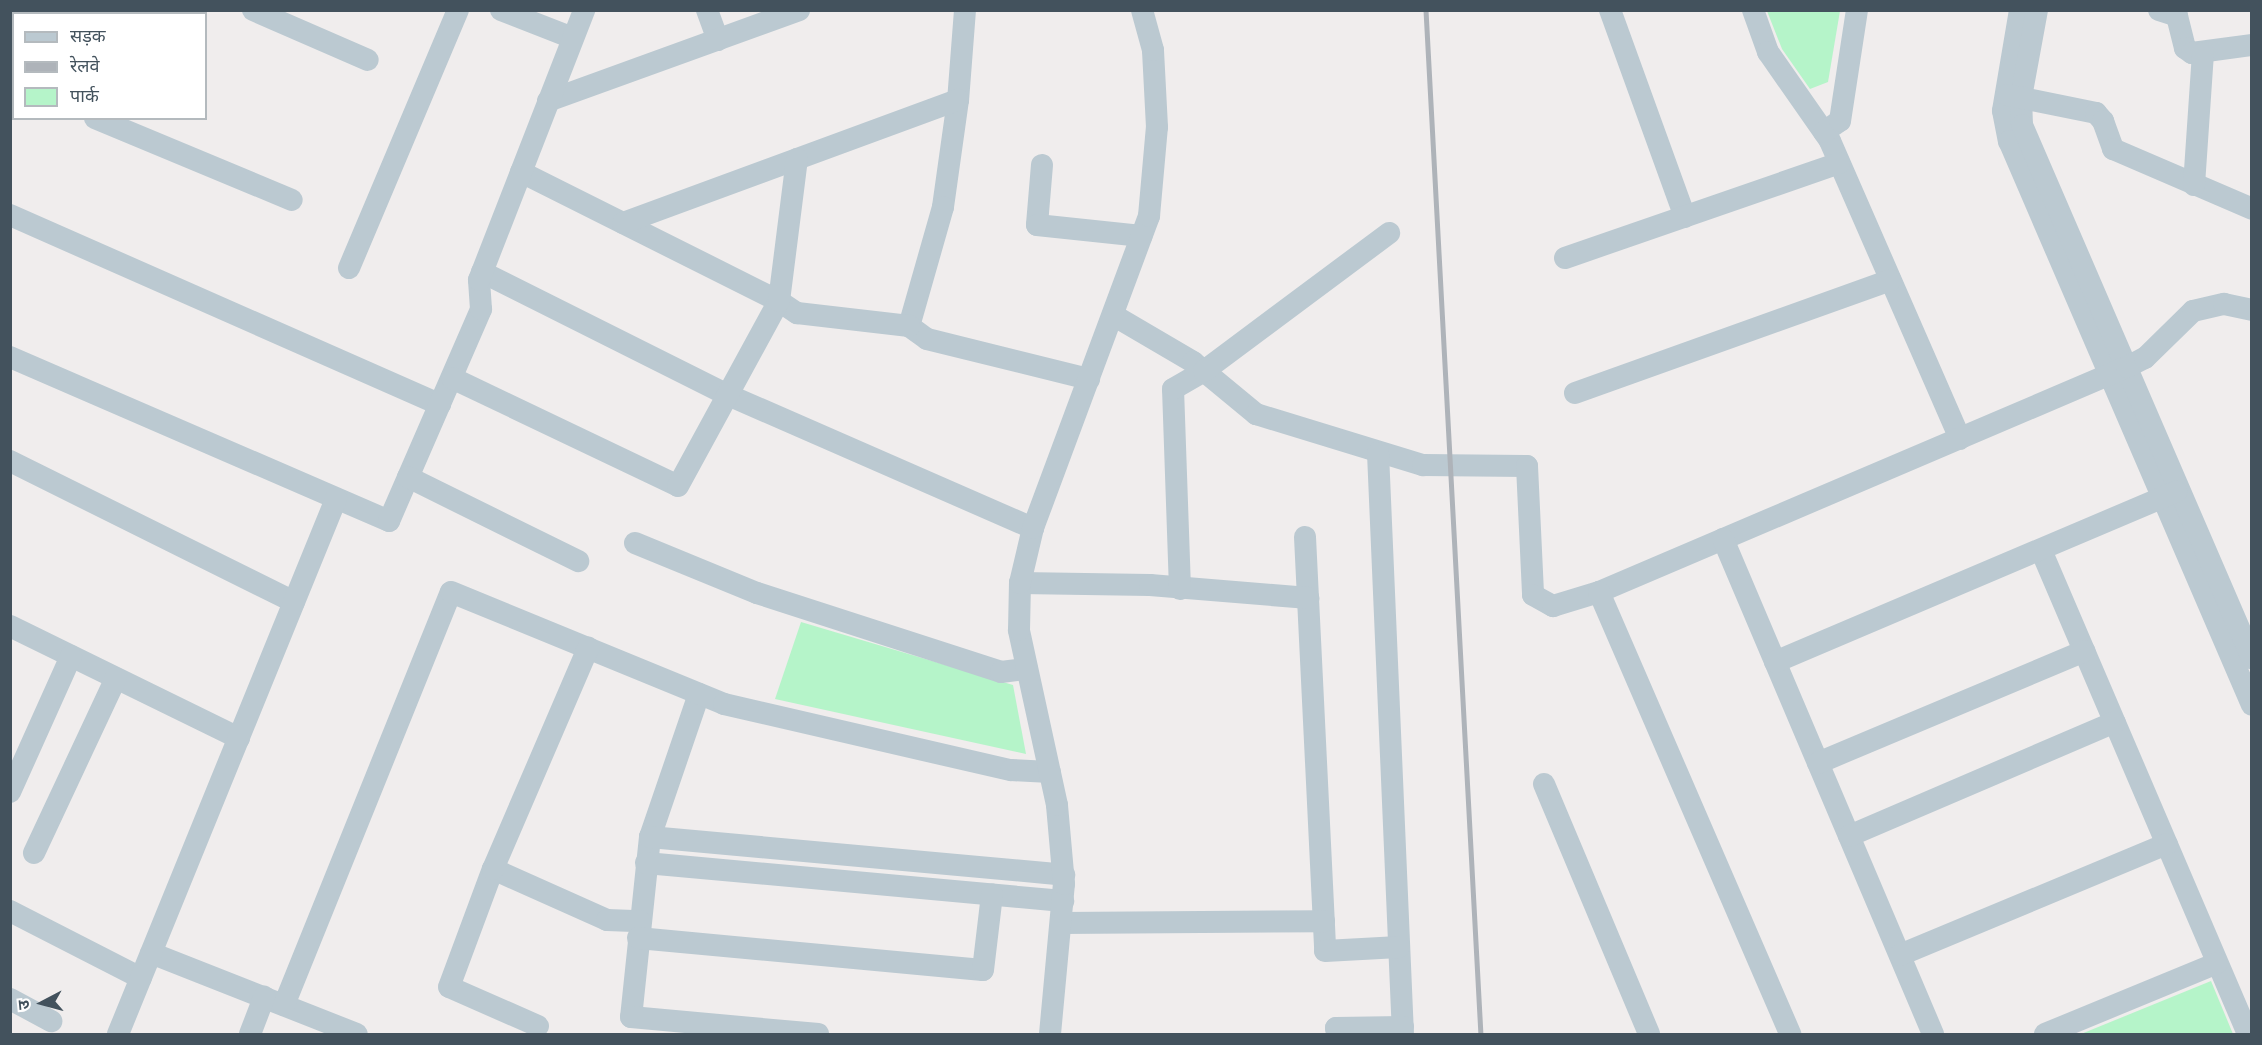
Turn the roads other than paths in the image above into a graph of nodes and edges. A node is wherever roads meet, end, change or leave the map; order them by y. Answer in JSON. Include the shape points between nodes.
{"nodes":[{"id":1,"x":253,"y":10,"type":"edge"},
{"id":2,"x":458,"y":10,"type":"edge"},
{"id":3,"x":501,"y":10,"type":"edge"},
{"id":4,"x":584,"y":10,"type":"edge"},
{"id":5,"x":707,"y":10,"type":"edge"},
{"id":6,"x":799,"y":10,"type":"edge"},
{"id":7,"x":965,"y":10,"type":"edge"},
{"id":8,"x":1142,"y":10,"type":"edge"},
{"id":9,"x":1610,"y":10,"type":"edge"},
{"id":10,"x":1753,"y":10,"type":"edge"},
{"id":11,"x":1857,"y":10,"type":"edge"},
{"id":12,"x":2020,"y":10,"type":"edge"},
{"id":13,"x":2037,"y":10,"type":"edge"},
{"id":14,"x":2159,"y":10,"type":"edge"},
{"id":15,"x":573,"y":38,"type":"junction"},
{"id":16,"x":718,"y":40,"type":"junction"},
{"id":17,"x":2252,"y":45,"type":"edge"},
{"id":18,"x":2203,"y":53,"type":"junction"},
{"id":19,"x":368,"y":60,"type":"dead end"},
{"id":20,"x":2014,"y":96,"type":"junction"},
{"id":21,"x":958,"y":100,"type":"junction"},
{"id":22,"x":548,"y":101,"type":"junction"},
{"id":23,"x":100,"y":120,"type":"edge"},
{"id":24,"x":1824,"y":132,"type":"junction"},
{"id":25,"x":797,"y":159,"type":"junction"},
{"id":26,"x":1839,"y":163,"type":"junction"},
{"id":27,"x":1042,"y":165,"type":"dead end"},
{"id":28,"x":521,"y":172,"type":"junction"},
{"id":29,"x":2194,"y":185,"type":"junction"},
{"id":30,"x":292,"y":200,"type":"dead end"},
{"id":31,"x":2252,"y":209,"type":"edge"},
{"id":32,"x":10,"y":215,"type":"edge"},
{"id":33,"x":1685,"y":217,"type":"junction"},
{"id":34,"x":623,"y":223,"type":"junction"},
{"id":35,"x":1389,"y":233,"type":"dead end"},
{"id":36,"x":1141,"y":236,"type":"junction"},
{"id":37,"x":1565,"y":258,"type":"dead end"},
{"id":38,"x":349,"y":268,"type":"dead end"},
{"id":39,"x":482,"y":272,"type":"junction"},
{"id":40,"x":1890,"y":280,"type":"junction"},
{"id":41,"x":779,"y":301,"type":"junction"},
{"id":42,"x":2252,"y":310,"type":"edge"},
{"id":43,"x":1113,"y":315,"type":"junction"},
{"id":44,"x":909,"y":326,"type":"junction"},
{"id":45,"x":10,"y":357,"type":"edge"},
{"id":46,"x":1204,"y":371,"type":"junction"},
{"id":47,"x":2118,"y":371,"type":"junction"},
{"id":48,"x":452,"y":378,"type":"junction"},
{"id":49,"x":1089,"y":380,"type":"junction"},
{"id":50,"x":1575,"y":393,"type":"dead end"},
{"id":51,"x":728,"y":395,"type":"junction"},
{"id":52,"x":440,"y":405,"type":"junction"},
{"id":53,"x":1960,"y":439,"type":"junction"},
{"id":54,"x":1378,"y":453,"type":"junction"},
{"id":55,"x":10,"y":461,"type":"edge"},
{"id":56,"x":408,"y":477,"type":"junction"},
{"id":57,"x":2171,"y":494,"type":"junction"},
{"id":58,"x":336,"y":499,"type":"junction"},
{"id":59,"x":1034,"y":528,"type":"junction"},
{"id":60,"x":1305,"y":537,"type":"dead end"},
{"id":61,"x":1723,"y":539,"type":"junction"},
{"id":62,"x":635,"y":543,"type":"dead end"},
{"id":63,"x":2041,"y":549,"type":"junction"},
{"id":64,"x":578,"y":561,"type":"dead end"},
{"id":65,"x":1020,"y":583,"type":"junction"},
{"id":66,"x":1180,"y":589,"type":"junction"},
{"id":67,"x":1599,"y":592,"type":"junction"},
{"id":68,"x":1308,"y":598,"type":"junction"},
{"id":69,"x":294,"y":602,"type":"junction"},
{"id":70,"x":10,"y":626,"type":"edge"},
{"id":71,"x":588,"y":648,"type":"junction"},
{"id":72,"x":2084,"y":651,"type":"junction"},
{"id":73,"x":71,"y":656,"type":"junction"},
{"id":74,"x":2252,"y":658,"type":"edge"},
{"id":75,"x":1775,"y":662,"type":"junction"},
{"id":76,"x":1027,"y":669,"type":"junction"},
{"id":77,"x":116,"y":678,"type":"junction"},
{"id":78,"x":699,"y":694,"type":"junction"},
{"id":79,"x":2252,"y":705,"type":"edge"},
{"id":80,"x":2115,"y":722,"type":"junction"},
{"id":81,"x":239,"y":738,"type":"junction"},
{"id":82,"x":1818,"y":763,"type":"junction"},
{"id":83,"x":1050,"y":772,"type":"junction"},
{"id":84,"x":1544,"y":784,"type":"dead end"},
{"id":85,"x":10,"y":792,"type":"edge"},
{"id":86,"x":1849,"y":836,"type":"junction"},
{"id":87,"x":650,"y":837,"type":"junction"},
{"id":88,"x":2167,"y":844,"type":"junction"},
{"id":89,"x":34,"y":853,"type":"dead end"},
{"id":90,"x":646,"y":863,"type":"junction"},
{"id":91,"x":493,"y":869,"type":"junction"},
{"id":92,"x":1064,"y":875,"type":"junction"},
{"id":93,"x":992,"y":895,"type":"junction"},
{"id":94,"x":10,"y":911,"type":"edge"},
{"id":95,"x":1062,"y":912,"type":"junction"},
{"id":96,"x":1324,"y":921,"type":"junction"},
{"id":97,"x":639,"y":930,"type":"junction"},
{"id":98,"x":1399,"y":947,"type":"junction"},
{"id":99,"x":151,"y":953,"type":"junction"},
{"id":100,"x":1900,"y":955,"type":"junction"},
{"id":101,"x":2217,"y":963,"type":"junction"},
{"id":102,"x":141,"y":978,"type":"junction"},
{"id":103,"x":10,"y":999,"type":"edge"},
{"id":104,"x":274,"y":1001,"type":"junction"},
{"id":105,"x":51,"y":1021,"type":"dead end"},
{"id":106,"x":538,"y":1026,"type":"dead end"},
{"id":107,"x":1403,"y":1031,"type":"edge"},
{"id":108,"x":118,"y":1035,"type":"edge"},
{"id":109,"x":250,"y":1035,"type":"edge"},
{"id":110,"x":357,"y":1035,"type":"edge"},
{"id":111,"x":818,"y":1035,"type":"edge"},
{"id":112,"x":1050,"y":1035,"type":"edge"},
{"id":113,"x":1336,"y":1035,"type":"edge"},
{"id":114,"x":1649,"y":1035,"type":"edge"},
{"id":115,"x":1790,"y":1035,"type":"edge"},
{"id":116,"x":1934,"y":1035,"type":"edge"},
{"id":117,"x":2045,"y":1035,"type":"edge"},
{"id":118,"x":2248,"y":1035,"type":"edge"}],
"edges":[{"from":1,"to":19,"type":"street"},
{"from":2,"to":38,"type":"street"},
{"from":3,"to":15,"type":"street"},
{"from":4,"to":15,"type":"street"},
{"from":5,"to":16,"type":"street"},
{"from":6,"to":16,"type":"street"},
{"from":7,"to":21,"type":"street"},
{"from":8,"to":36,"type":"street","via":[[1153,50],[1157,127],[1149,216]]},
{"from":9,"to":33,"type":"street"},
{"from":10,"to":24,"type":"street","via":[[1768,52]]},
{"from":11,"to":24,"type":"street","via":[[1840,121]]},
{"from":12,"to":20,"type":"street"},
{"from":13,"to":20,"type":"street"},
{"from":14,"to":18,"type":"street","via":[[2177,16],[2187,51]]},
{"from":15,"to":22,"type":"street"},
{"from":16,"to":22,"type":"street"},
{"from":17,"to":18,"type":"street"},
{"from":18,"to":29,"type":"street"},
{"from":20,"to":29,"type":"street","via":[[2096,113],[2113,149]]},
{"from":20,"to":47,"type":"street","via":[[2003,111],[2008,141]]},
{"from":21,"to":25,"type":"street"},
{"from":21,"to":44,"type":"street","via":[[943,207]]},
{"from":22,"to":28,"type":"street"},
{"from":23,"to":30,"type":"street"},
{"from":24,"to":26,"type":"street"},
{"from":25,"to":34,"type":"street"},
{"from":25,"to":41,"type":"street"},
{"from":26,"to":33,"type":"street"},
{"from":26,"to":40,"type":"street"},
{"from":27,"to":36,"type":"street","via":[[1037,225]]},
{"from":28,"to":34,"type":"street"},
{"from":28,"to":39,"type":"street"},
{"from":29,"to":31,"type":"street"},
{"from":32,"to":52,"type":"street"},
{"from":33,"to":37,"type":"street"},
{"from":34,"to":41,"type":"street"},
{"from":35,"to":46,"type":"street"},
{"from":36,"to":43,"type":"street"},
{"from":39,"to":48,"type":"street","via":[[481,309]]},
{"from":39,"to":51,"type":"street"},
{"from":40,"to":50,"type":"street"},
{"from":40,"to":53,"type":"street"},
{"from":41,"to":44,"type":"street","via":[[797,313]]},
{"from":41,"to":51,"type":"street"},
{"from":42,"to":47,"type":"street","via":[[2224,304],[2193,311],[2145,358]]},
{"from":43,"to":46,"type":"street"},
{"from":43,"to":49,"type":"street"},
{"from":44,"to":49,"type":"street","via":[[927,339]]},
{"from":45,"to":58,"type":"street"},
{"from":46,"to":54,"type":"street","via":[[1256,414]]},
{"from":46,"to":66,"type":"street","via":[[1173,389]]},
{"from":47,"to":53,"type":"street"},
{"from":47,"to":57,"type":"street"},
{"from":48,"to":51,"type":"street","via":[[678,486]]},
{"from":48,"to":52,"type":"street"},
{"from":49,"to":59,"type":"street"},
{"from":51,"to":59,"type":"street"},
{"from":52,"to":56,"type":"street"},
{"from":53,"to":61,"type":"street"},
{"from":54,"to":67,"type":"street","via":[[1423,465],[1527,466],[1533,594],[1553,606]]},
{"from":54,"to":98,"type":"street"},
{"from":55,"to":69,"type":"street"},
{"from":56,"to":58,"type":"street","via":[[389,521]]},
{"from":56,"to":64,"type":"street"},
{"from":57,"to":63,"type":"street"},
{"from":57,"to":74,"type":"street"},
{"from":57,"to":79,"type":"street"},
{"from":58,"to":69,"type":"street"},
{"from":59,"to":65,"type":"street"},
{"from":60,"to":68,"type":"street"},
{"from":61,"to":67,"type":"street"},
{"from":61,"to":75,"type":"street"},
{"from":62,"to":76,"type":"street","via":[[757,592],[1001,672]]},
{"from":63,"to":72,"type":"street"},
{"from":63,"to":75,"type":"street"},
{"from":65,"to":66,"type":"street"},
{"from":65,"to":76,"type":"street","via":[[1019,630]]},
{"from":66,"to":68,"type":"street"},
{"from":67,"to":115,"type":"street"},
{"from":68,"to":96,"type":"street"},
{"from":69,"to":81,"type":"street"},
{"from":70,"to":73,"type":"street"},
{"from":71,"to":78,"type":"street"},
{"from":71,"to":91,"type":"street"},
{"from":71,"to":104,"type":"street","via":[[451,592]]},
{"from":72,"to":80,"type":"street"},
{"from":72,"to":82,"type":"street"},
{"from":73,"to":77,"type":"street"},
{"from":73,"to":85,"type":"street"},
{"from":75,"to":82,"type":"street"},
{"from":76,"to":83,"type":"street"},
{"from":77,"to":81,"type":"street"},
{"from":77,"to":89,"type":"street"},
{"from":78,"to":83,"type":"street","via":[[724,704],[1011,770]]},
{"from":78,"to":87,"type":"street"},
{"from":80,"to":86,"type":"street"},
{"from":80,"to":88,"type":"street"},
{"from":81,"to":99,"type":"street"},
{"from":82,"to":86,"type":"street"},
{"from":83,"to":92,"type":"street"},
{"from":84,"to":114,"type":"street"},
{"from":86,"to":100,"type":"street"},
{"from":87,"to":90,"type":"street"},
{"from":87,"to":92,"type":"street"},
{"from":88,"to":100,"type":"street"},
{"from":88,"to":101,"type":"street"},
{"from":90,"to":93,"type":"street"},
{"from":90,"to":97,"type":"street"},
{"from":91,"to":97,"type":"street","via":[[607,920]]},
{"from":91,"to":106,"type":"street","via":[[449,987]]},
{"from":92,"to":95,"type":"street"},
{"from":93,"to":95,"type":"street"},
{"from":93,"to":97,"type":"street","via":[[983,970]]},
{"from":94,"to":102,"type":"street"},
{"from":95,"to":96,"type":"street"},
{"from":95,"to":112,"type":"street"},
{"from":96,"to":98,"type":"street","via":[[1325,951]]},
{"from":97,"to":111,"type":"street","via":[[631,1017]]},
{"from":98,"to":107,"type":"street"},
{"from":99,"to":102,"type":"street"},
{"from":99,"to":104,"type":"street"},
{"from":100,"to":116,"type":"street"},
{"from":101,"to":117,"type":"street"},
{"from":101,"to":118,"type":"street"},
{"from":102,"to":108,"type":"street"},
{"from":103,"to":105,"type":"street"},
{"from":104,"to":109,"type":"street"},
{"from":104,"to":110,"type":"street"},
{"from":107,"to":113,"type":"street","via":[[1336,1028]]}]}
